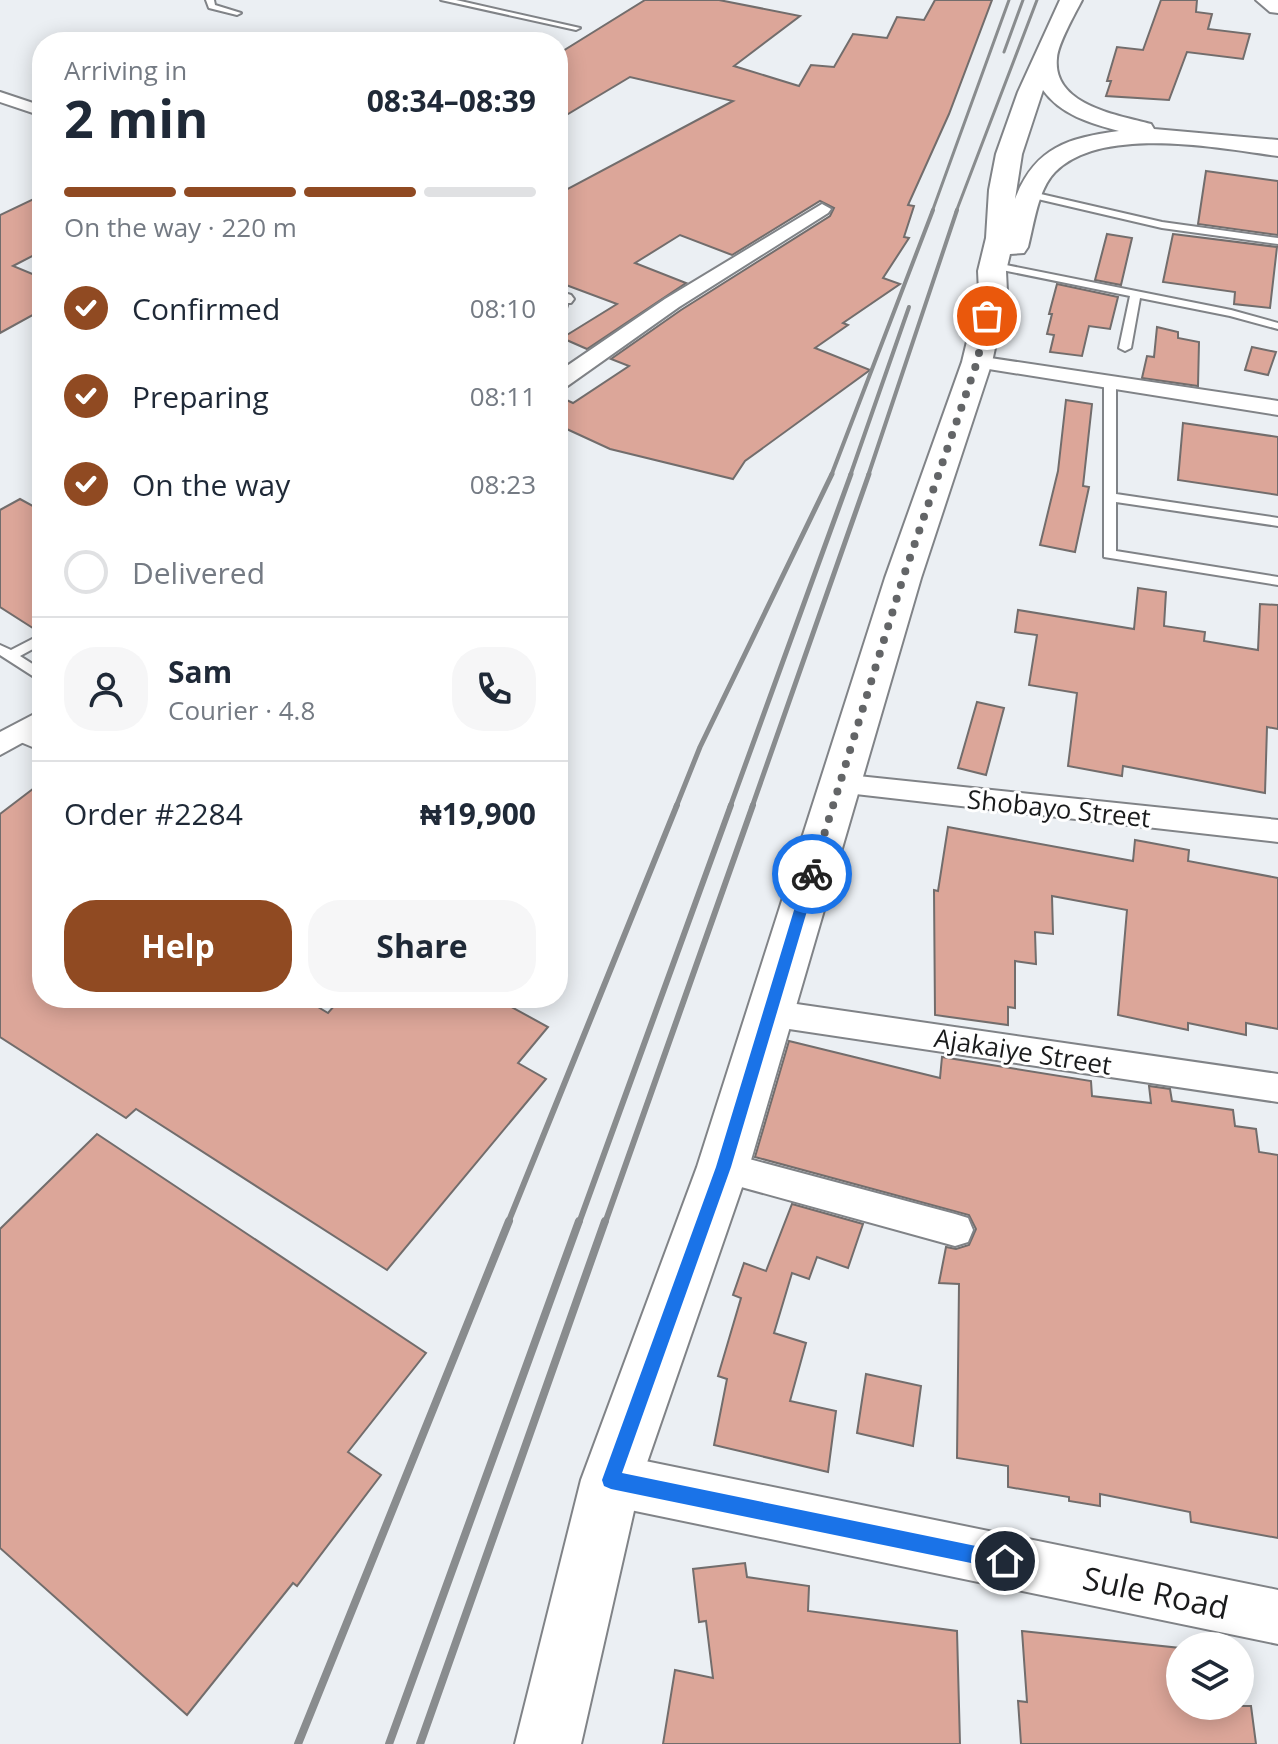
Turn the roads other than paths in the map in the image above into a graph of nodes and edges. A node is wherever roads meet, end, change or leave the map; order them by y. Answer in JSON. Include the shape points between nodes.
{"nodes":[{"id":1,"x":210,"y":0,"type":"edge"},
{"id":2,"x":445,"y":0,"type":"edge"},
{"id":3,"x":1071,"y":0,"type":"edge"},
{"id":4,"x":1267,"y":0,"type":"edge"},
{"id":5,"x":1278,"y":7,"type":"edge"},
{"id":6,"x":237,"y":13,"type":"dead end"},
{"id":7,"x":576,"y":28,"type":"dead end"},
{"id":8,"x":1046,"y":61,"type":"junction"},
{"id":9,"x":0,"y":97,"type":"edge"},
{"id":10,"x":32,"y":108,"type":"edge"},
{"id":11,"x":1180,"y":138,"type":"junction"},
{"id":12,"x":1278,"y":148,"type":"edge"},
{"id":13,"x":1032,"y":195,"type":"junction"},
{"id":14,"x":822,"y":209,"type":"dead end"},
{"id":15,"x":1278,"y":241,"type":"edge"},
{"id":16,"x":1000,"y":280,"type":"junction"},
{"id":17,"x":1136,"y":294,"type":"junction"},
{"id":18,"x":1278,"y":326,"type":"edge"},
{"id":19,"x":1125,"y":348,"type":"dead end"},
{"id":20,"x":977,"y":362,"type":"junction"},
{"id":21,"x":568,"y":375,"type":"edge"},
{"id":22,"x":1113,"y":383,"type":"junction"},
{"id":23,"x":1278,"y":408,"type":"edge"},
{"id":24,"x":1109,"y":497,"type":"junction"},
{"id":25,"x":1278,"y":522,"type":"edge"},
{"id":26,"x":1278,"y":581,"type":"edge"},
{"id":27,"x":32,"y":642,"type":"edge"},
{"id":28,"x":5,"y":653,"type":"edge"},
{"id":29,"x":32,"y":671,"type":"edge"},
{"id":30,"x":32,"y":725,"type":"edge"},
{"id":31,"x":8,"y":739,"type":"edge"},
{"id":32,"x":32,"y":744,"type":"edge"},
{"id":33,"x":839,"y":784,"type":"junction"},
{"id":34,"x":1278,"y":831,"type":"edge"},
{"id":35,"x":769,"y":1013,"type":"junction"},
{"id":36,"x":1261,"y":1086,"type":"edge"},
{"id":37,"x":1278,"y":1106,"type":"edge"},
{"id":38,"x":723,"y":1167,"type":"junction"},
{"id":39,"x":955,"y":1230,"type":"dead end"},
{"id":40,"x":611,"y":1480,"type":"junction"},
{"id":41,"x":1278,"y":1617,"type":"edge"},
{"id":42,"x":548,"y":1744,"type":"edge"}],
"edges":[{"from":1,"to":6,"type":"lane","via":[[212,6]]},
{"from":2,"to":7,"type":"lane"},
{"from":3,"to":8,"type":"main road"},
{"from":4,"to":5,"type":"main road"},
{"from":8,"to":11,"type":"main road","via":[[1052,87],[1068,102],[1090,114]]},
{"from":8,"to":16,"type":"main road","via":[[1009,154],[992,271]]},
{"from":9,"to":10,"type":"street"},
{"from":11,"to":12,"type":"main road"},
{"from":11,"to":13,"type":"main road","via":[[1120,138],[1061,152],[1039,175]]},
{"from":13,"to":15,"type":"lane","via":[[1162,225]]},
{"from":13,"to":16,"type":"main road"},
{"from":14,"to":21,"type":"street"},
{"from":16,"to":17,"type":"lane"},
{"from":16,"to":20,"type":"main road"},
{"from":17,"to":18,"type":"lane"},
{"from":17,"to":19,"type":"lane"},
{"from":20,"to":22,"type":"street"},
{"from":20,"to":33,"type":"main road"},
{"from":22,"to":23,"type":"street"},
{"from":22,"to":24,"type":"lane"},
{"from":24,"to":25,"type":"lane"},
{"from":24,"to":26,"type":"lane","via":[[1109,554]]},
{"from":27,"to":28,"type":"lane"},
{"from":28,"to":29,"type":"lane"},
{"from":30,"to":31,"type":"street"},
{"from":31,"to":32,"type":"lane"},
{"from":33,"to":34,"type":"street","name":"Shobayo Street"},
{"from":33,"to":35,"type":"main road"},
{"from":35,"to":36,"type":"street","name":"Ajakaiye Street"},
{"from":35,"to":38,"type":"main road"},
{"from":36,"to":37,"type":"street"},
{"from":38,"to":39,"type":"street"},
{"from":38,"to":40,"type":"main road"},
{"from":40,"to":41,"type":"street","name":"Sule Road"},
{"from":40,"to":42,"type":"main road"}]}
